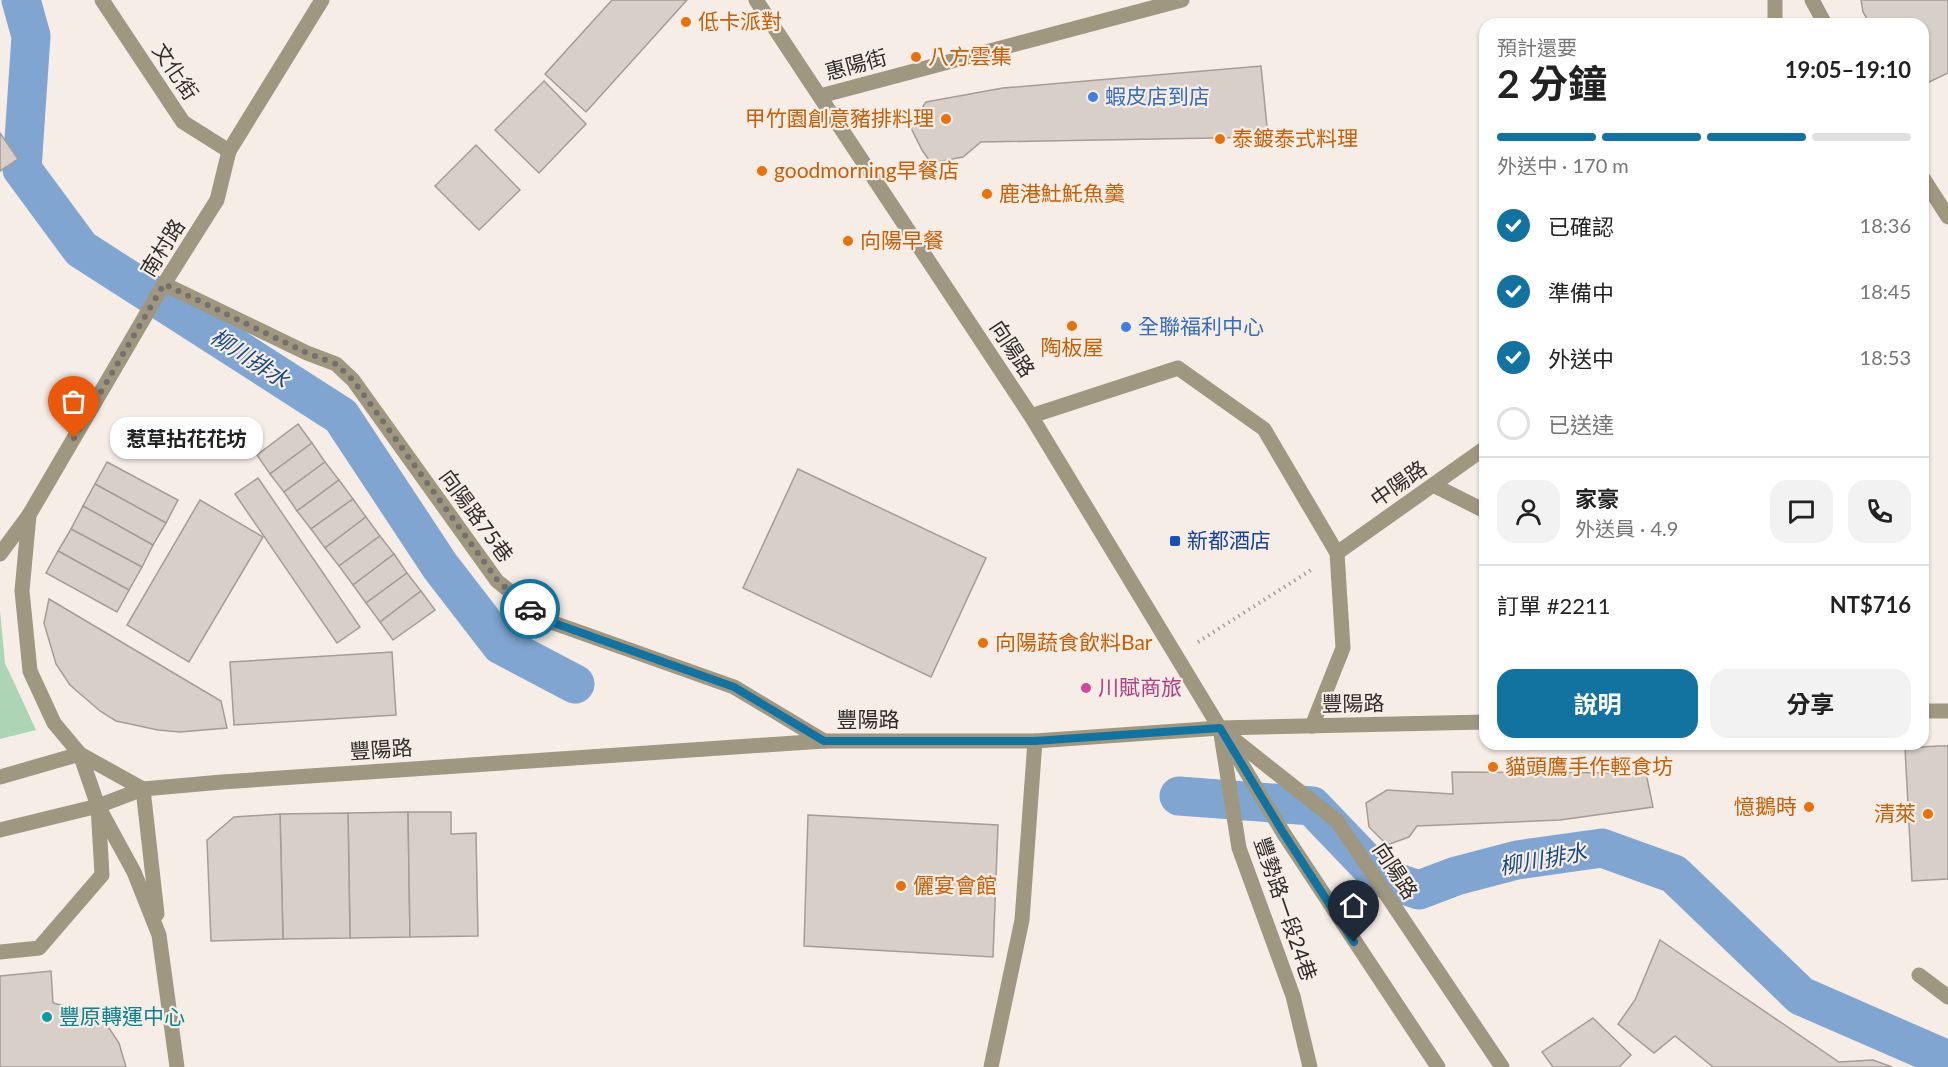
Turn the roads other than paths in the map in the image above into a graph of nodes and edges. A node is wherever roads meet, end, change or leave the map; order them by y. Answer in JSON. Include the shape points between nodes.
{"nodes":[{"id":1,"x":102,"y":0,"type":"edge"},
{"id":2,"x":322,"y":0,"type":"edge"},
{"id":3,"x":756,"y":0,"type":"edge"},
{"id":4,"x":1182,"y":0,"type":"edge"},
{"id":5,"x":1775,"y":0,"type":"edge"},
{"id":6,"x":1812,"y":0,"type":"edge"},
{"id":7,"x":1775,"y":18,"type":"edge"},
{"id":8,"x":1822,"y":18,"type":"edge"},
{"id":9,"x":820,"y":96,"type":"junction"},
{"id":10,"x":229,"y":151,"type":"junction"},
{"id":11,"x":1929,"y":187,"type":"edge"},
{"id":12,"x":1948,"y":217,"type":"edge"},
{"id":13,"x":164,"y":284,"type":"junction"},
{"id":14,"x":1032,"y":416,"type":"junction"},
{"id":15,"x":1479,"y":452,"type":"edge"},
{"id":16,"x":1433,"y":485,"type":"junction"},
{"id":17,"x":1479,"y":508,"type":"edge"},
{"id":18,"x":29,"y":515,"type":"junction"},
{"id":19,"x":0,"y":554,"type":"edge"},
{"id":20,"x":1337,"y":554,"type":"junction"},
{"id":21,"x":1929,"y":711,"type":"edge"},
{"id":22,"x":1948,"y":711,"type":"edge"},
{"id":23,"x":1479,"y":722,"type":"edge"},
{"id":24,"x":1312,"y":726,"type":"junction"},
{"id":25,"x":1220,"y":728,"type":"junction"},
{"id":26,"x":824,"y":741,"type":"junction"},
{"id":27,"x":1035,"y":741,"type":"junction"},
{"id":28,"x":80,"y":754,"type":"junction"},
{"id":29,"x":0,"y":777,"type":"edge"},
{"id":30,"x":143,"y":789,"type":"junction"},
{"id":31,"x":98,"y":806,"type":"junction"},
{"id":32,"x":0,"y":830,"type":"edge"},
{"id":33,"x":159,"y":935,"type":"junction"},
{"id":34,"x":0,"y":952,"type":"edge"},
{"id":35,"x":1919,"y":975,"type":"dead end"},
{"id":36,"x":1948,"y":997,"type":"edge"},
{"id":37,"x":177,"y":1067,"type":"edge"},
{"id":38,"x":991,"y":1067,"type":"edge"},
{"id":39,"x":1310,"y":1067,"type":"edge"},
{"id":40,"x":1438,"y":1067,"type":"edge"},
{"id":41,"x":1502,"y":1067,"type":"edge"}],
"edges":[{"from":1,"to":10,"type":"street","name":"文化街","via":[[183,122]]},
{"from":2,"to":10,"type":"street","name":"南村路"},
{"from":3,"to":9,"type":"street","name":"向陽路"},
{"from":4,"to":9,"type":"street","name":"惠陽街"},
{"from":5,"to":7,"type":"street"},
{"from":6,"to":8,"type":"street"},
{"from":9,"to":14,"type":"street","name":"向陽路"},
{"from":10,"to":13,"type":"street","name":"南村路","via":[[217,200]]},
{"from":11,"to":12,"type":"street"},
{"from":13,"to":18,"type":"street","name":"南村路"},
{"from":13,"to":26,"type":"street","name":"向陽路75巷","via":[[336,364],[353,380],[498,581],[537,613],[551,622],[734,687]]},
{"from":14,"to":20,"type":"street","via":[[1178,368],[1264,429]]},
{"from":14,"to":25,"type":"street","name":"向陽路"},
{"from":15,"to":16,"type":"street","name":"中陽路"},
{"from":16,"to":17,"type":"street"},
{"from":16,"to":20,"type":"street","name":"中陽路"},
{"from":18,"to":19,"type":"street","name":"南村路"},
{"from":18,"to":28,"type":"street","name":"南村路","via":[[22,591],[30,671],[54,723]]},
{"from":20,"to":24,"type":"street","via":[[1343,648]]},
{"from":21,"to":22,"type":"street"},
{"from":23,"to":24,"type":"street","name":"豐陽路"},
{"from":24,"to":25,"type":"street","name":"豐陽路"},
{"from":25,"to":27,"type":"street","name":"豐陽路"},
{"from":25,"to":39,"type":"street","name":"豐勢路一段24巷","via":[[1239,848],[1293,996]]},
{"from":25,"to":40,"type":"street","name":"向陽路","via":[[1284,834]]},
{"from":25,"to":41,"type":"street","name":"向陽路","via":[[1337,821]]},
{"from":26,"to":27,"type":"street","name":"豐陽路"},
{"from":26,"to":30,"type":"street","name":"豐陽路"},
{"from":27,"to":38,"type":"street","via":[[1022,920]]},
{"from":28,"to":29,"type":"street"},
{"from":28,"to":30,"type":"street"},
{"from":28,"to":31,"type":"street"},
{"from":30,"to":31,"type":"street","name":"豐陽路"},
{"from":30,"to":33,"type":"street"},
{"from":31,"to":32,"type":"street","name":"豐陽路"},
{"from":31,"to":33,"type":"street","via":[[134,872]]},
{"from":31,"to":34,"type":"street","via":[[102,875],[39,948]]},
{"from":33,"to":37,"type":"street"},
{"from":35,"to":36,"type":"street"}]}
